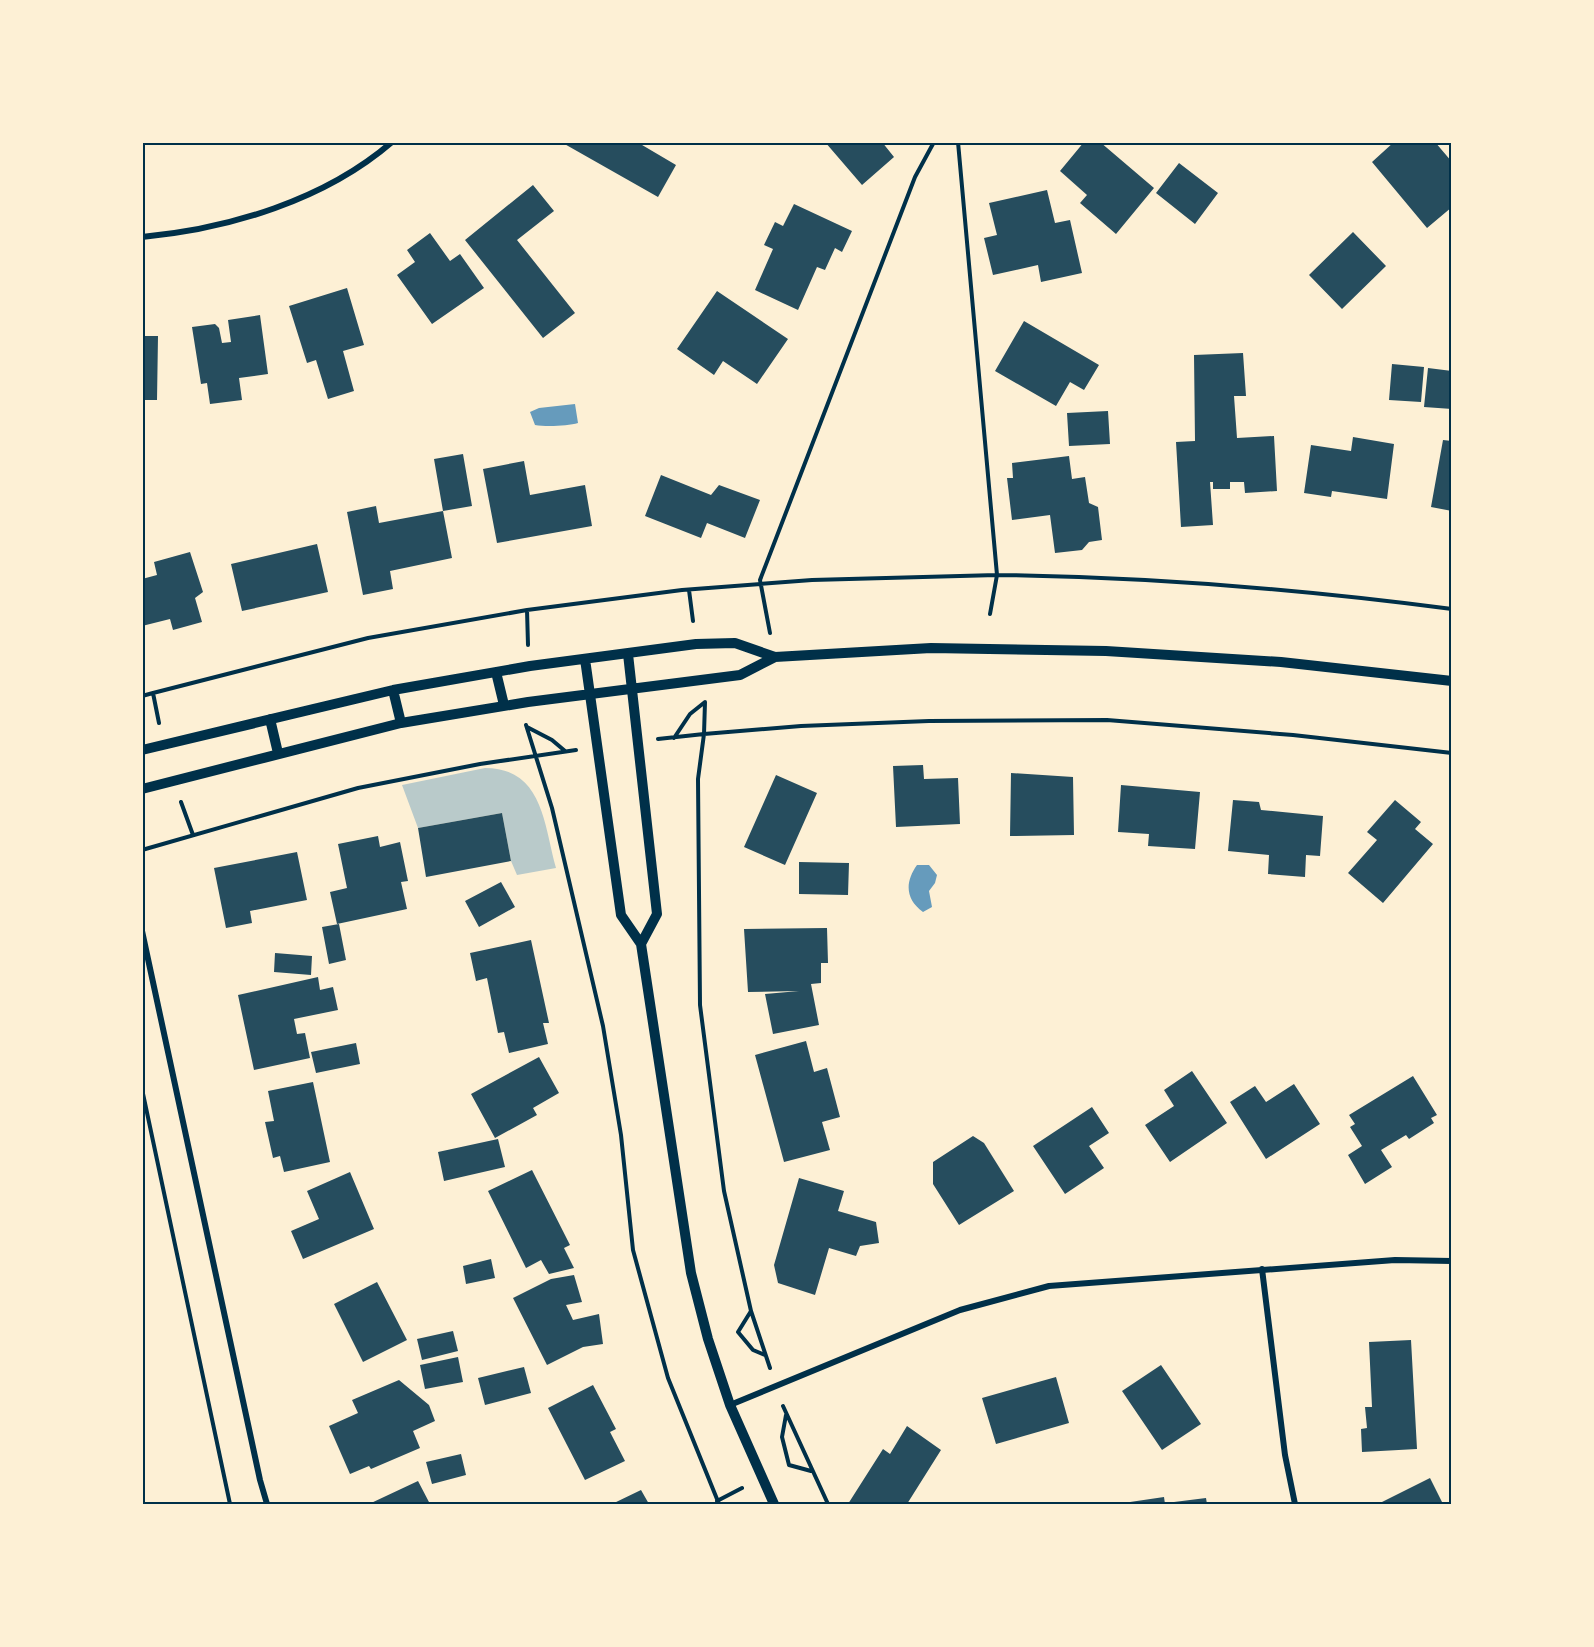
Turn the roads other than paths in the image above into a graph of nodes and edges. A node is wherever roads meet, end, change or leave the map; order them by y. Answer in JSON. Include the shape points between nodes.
{"nodes":[{"id":1,"x":392,"y":142,"type":"edge"},
{"id":2,"x":142,"y":237,"type":"edge"},
{"id":3,"x":628,"y":654,"type":"junction"},
{"id":4,"x":775,"y":657,"type":"junction"},
{"id":5,"x":585,"y":659,"type":"junction"},
{"id":6,"x":496,"y":672,"type":"junction"},
{"id":7,"x":1452,"y":681,"type":"edge"},
{"id":8,"x":393,"y":690,"type":"junction"},
{"id":9,"x":632,"y":690,"type":"junction"},
{"id":10,"x":590,"y":694,"type":"junction"},
{"id":11,"x":504,"y":705,"type":"junction"},
{"id":12,"x":270,"y":719,"type":"junction"},
{"id":13,"x":401,"y":723,"type":"junction"},
{"id":14,"x":142,"y":750,"type":"edge"},
{"id":15,"x":278,"y":753,"type":"junction"},
{"id":16,"x":142,"y":789,"type":"edge"},
{"id":17,"x":142,"y":931,"type":"edge"},
{"id":18,"x":641,"y":944,"type":"junction"},
{"id":19,"x":1452,"y":1261,"type":"edge"},
{"id":20,"x":1262,"y":1269,"type":"junction"},
{"id":21,"x":730,"y":1406,"type":"junction"},
{"id":22,"x":267,"y":1504,"type":"edge"},
{"id":23,"x":774,"y":1504,"type":"edge"},
{"id":24,"x":1296,"y":1504,"type":"edge"}],
"edges":[{"from":1,"to":2,"type":"street","via":[[310,195],[228,223]]},
{"from":3,"to":4,"type":"street","via":[[735,643]]},
{"from":3,"to":5,"type":"street"},
{"from":3,"to":9,"type":"street"},
{"from":4,"to":7,"type":"street","via":[[931,648],[1106,651],[1281,662]]},
{"from":4,"to":9,"type":"street","via":[[740,675]]},
{"from":5,"to":6,"type":"street"},
{"from":5,"to":10,"type":"street"},
{"from":6,"to":8,"type":"street"},
{"from":6,"to":11,"type":"street"},
{"from":8,"to":12,"type":"street"},
{"from":8,"to":13,"type":"street"},
{"from":9,"to":10,"type":"street"},
{"from":9,"to":18,"type":"street","via":[[657,914]]},
{"from":10,"to":11,"type":"street"},
{"from":10,"to":18,"type":"street","via":[[621,915]]},
{"from":11,"to":13,"type":"street"},
{"from":12,"to":14,"type":"street"},
{"from":12,"to":15,"type":"street"},
{"from":13,"to":15,"type":"street"},
{"from":15,"to":16,"type":"street"},
{"from":17,"to":22,"type":"street"},
{"from":18,"to":21,"type":"street","via":[[690,1273]]},
{"from":19,"to":20,"type":"street","via":[[1395,1260]]},
{"from":20,"to":21,"type":"street","via":[[1048,1286],[960,1310]]},
{"from":20,"to":24,"type":"street","via":[[1285,1455]]},
{"from":21,"to":23,"type":"street"}]}
